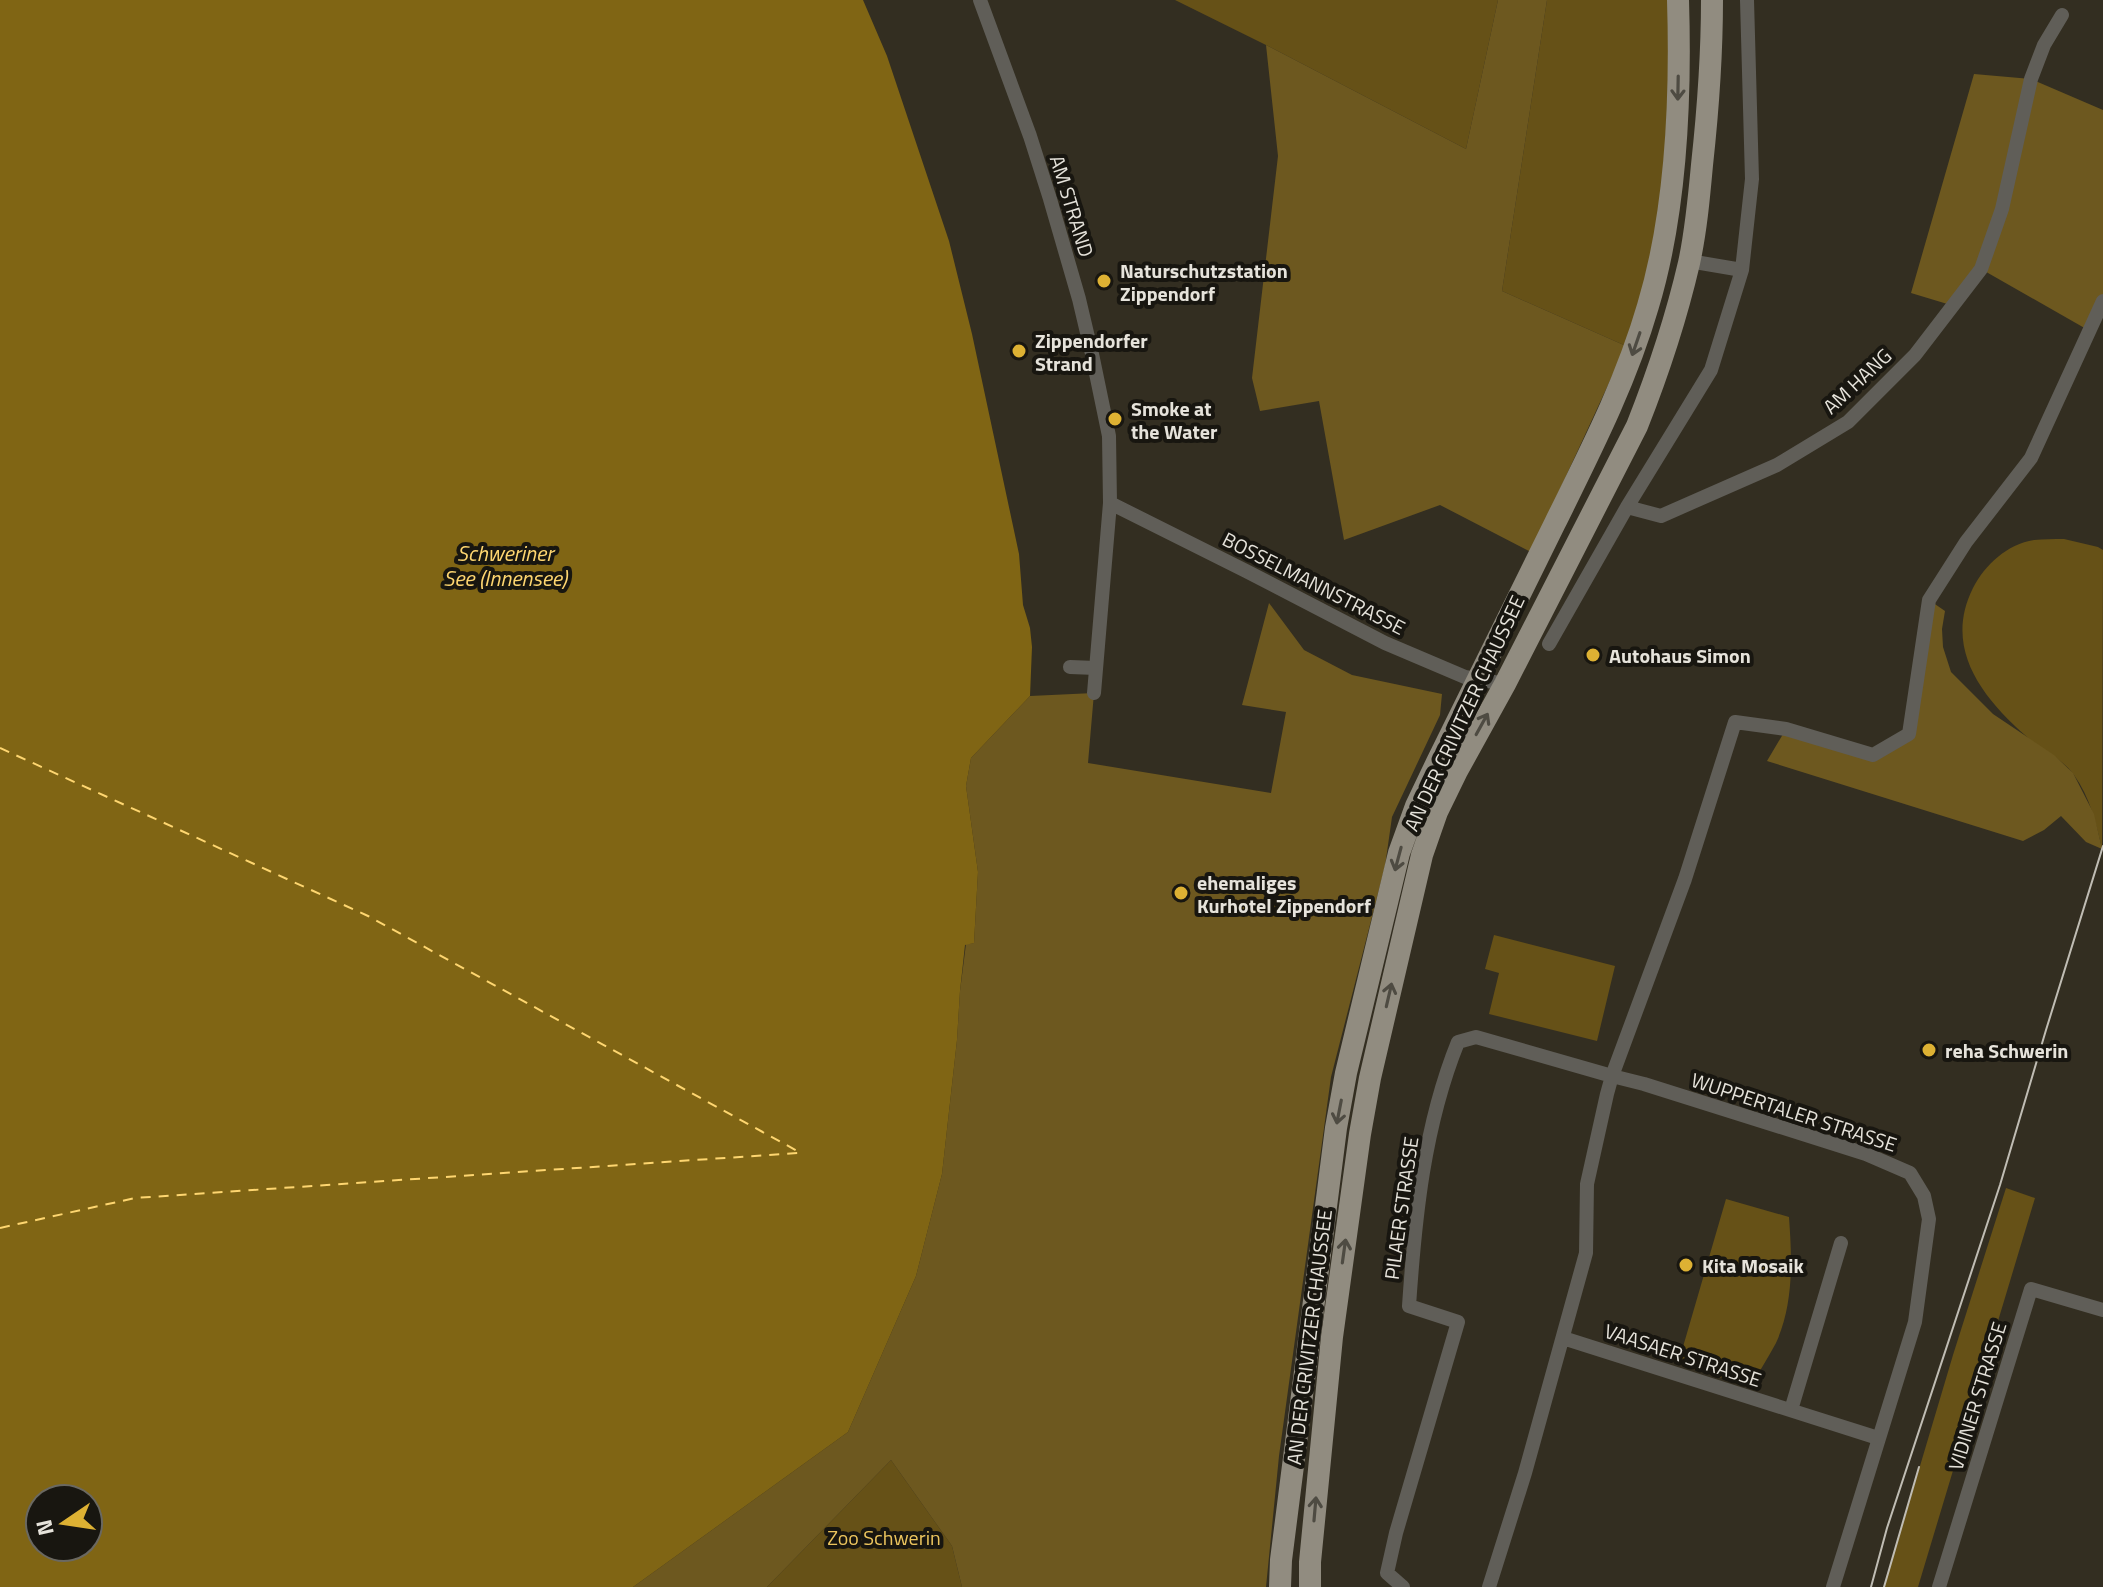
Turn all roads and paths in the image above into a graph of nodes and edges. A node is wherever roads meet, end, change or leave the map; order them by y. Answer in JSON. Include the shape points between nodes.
{"nodes":[{"id":1,"x":980,"y":0,"type":"edge"},
{"id":2,"x":1678,"y":0,"type":"edge"},
{"id":3,"x":1712,"y":0,"type":"edge"},
{"id":4,"x":1747,"y":0,"type":"edge"},
{"id":5,"x":2062,"y":15,"type":"dead end"},
{"id":6,"x":1689,"y":261,"type":"junction"},
{"id":7,"x":1742,"y":270,"type":"junction"},
{"id":8,"x":2103,"y":301,"type":"edge"},
{"id":9,"x":1110,"y":503,"type":"junction"},
{"id":10,"x":1627,"y":507,"type":"junction"},
{"id":11,"x":1549,"y":644,"type":"dead end"},
{"id":12,"x":1070,"y":667,"type":"dead end"},
{"id":13,"x":1096,"y":668,"type":"junction"},
{"id":14,"x":1478,"y":680,"type":"junction"},
{"id":15,"x":1505,"y":684,"type":"junction"},
{"id":16,"x":1094,"y":693,"type":"dead end"},
{"id":17,"x":1612,"y":1076,"type":"junction"},
{"id":18,"x":1841,"y":1243,"type":"dead end"},
{"id":19,"x":2103,"y":1310,"type":"edge"},
{"id":20,"x":1563,"y":1338,"type":"junction"},
{"id":21,"x":1791,"y":1410,"type":"junction"},
{"id":22,"x":1878,"y":1438,"type":"junction"},
{"id":23,"x":1280,"y":1587,"type":"edge"},
{"id":24,"x":1310,"y":1587,"type":"edge"},
{"id":25,"x":1403,"y":1587,"type":"edge"},
{"id":26,"x":1489,"y":1587,"type":"edge"},
{"id":27,"x":1833,"y":1587,"type":"edge"},
{"id":28,"x":1939,"y":1587,"type":"edge"}],
"edges":[{"from":1,"to":9,"type":"street","name":"AM STRAND","via":[[1030,136],[1079,299],[1109,436]]},
{"from":2,"to":14,"type":"main road","name":"AN DER CRIVITZER CHAUSSEE","one_way":true,"via":[[1673,168],[1649,305],[1593,445]]},
{"from":3,"to":6,"type":"main road","name":"AN DER CRIVITZER CHAUSSEE","via":[[1707,120]]},
{"from":4,"to":7,"type":"street","via":[[1752,179]]},
{"from":5,"to":10,"type":"street","name":"AM HANG","via":[[2031,79],[2002,209],[1981,269],[1915,355],[1848,422],[1777,465],[1661,516]]},
{"from":6,"to":7,"type":"street"},
{"from":6,"to":15,"type":"main road","name":"AN DER CRIVITZER CHAUSSEE","via":[[1668,342],[1637,426]]},
{"from":7,"to":10,"type":"street","via":[[1711,370]]},
{"from":8,"to":17,"type":"street","via":[[2031,458],[1929,600],[1909,734],[1873,755],[1786,729],[1735,722],[1685,879]]},
{"from":9,"to":13,"type":"street","name":"AM STRAND"},
{"from":9,"to":14,"type":"street","name":"BOSSELMANNSTRASSE","via":[[1385,643]]},
{"from":10,"to":11,"type":"street"},
{"from":12,"to":13,"type":"street"},
{"from":13,"to":16,"type":"street","name":"AM STRAND"},
{"from":14,"to":15,"type":"street","name":"BOSSELMANNSTRASSE"},
{"from":14,"to":23,"type":"main road","name":"AN DER CRIVITZER CHAUSSEE","one_way":true,"via":[[1416,806],[1399,853],[1346,1073]]},
{"from":24,"to":15,"type":"main road","name":"AN DER CRIVITZER CHAUSSEE","one_way":true,"via":[[1332,1337],[1370,1078],[1422,855],[1457,771]]},
{"from":17,"to":20,"type":"street","via":[[1587,1184],[1586,1253]]},
{"from":17,"to":22,"type":"street","name":"WUPPERTALER STRASSE","via":[[1866,1154],[1910,1173],[1924,1196],[1929,1219],[1915,1322]]},
{"from":17,"to":25,"type":"street","name":"PILAER STRASSE","via":[[1476,1037],[1458,1042],[1444,1077],[1422,1175],[1409,1306],[1458,1322],[1387,1573]]},
{"from":18,"to":21,"type":"street"},
{"from":19,"to":28,"type":"street","name":"VIDINER STRASSE","via":[[2031,1289]]},
{"from":20,"to":21,"type":"street","name":"VAASAER STRASSE"},
{"from":20,"to":26,"type":"street"},
{"from":21,"to":22,"type":"street","name":"VAASAER STRASSE"},
{"from":22,"to":27,"type":"street","name":"WUPPERTALER STRASSE"}]}
